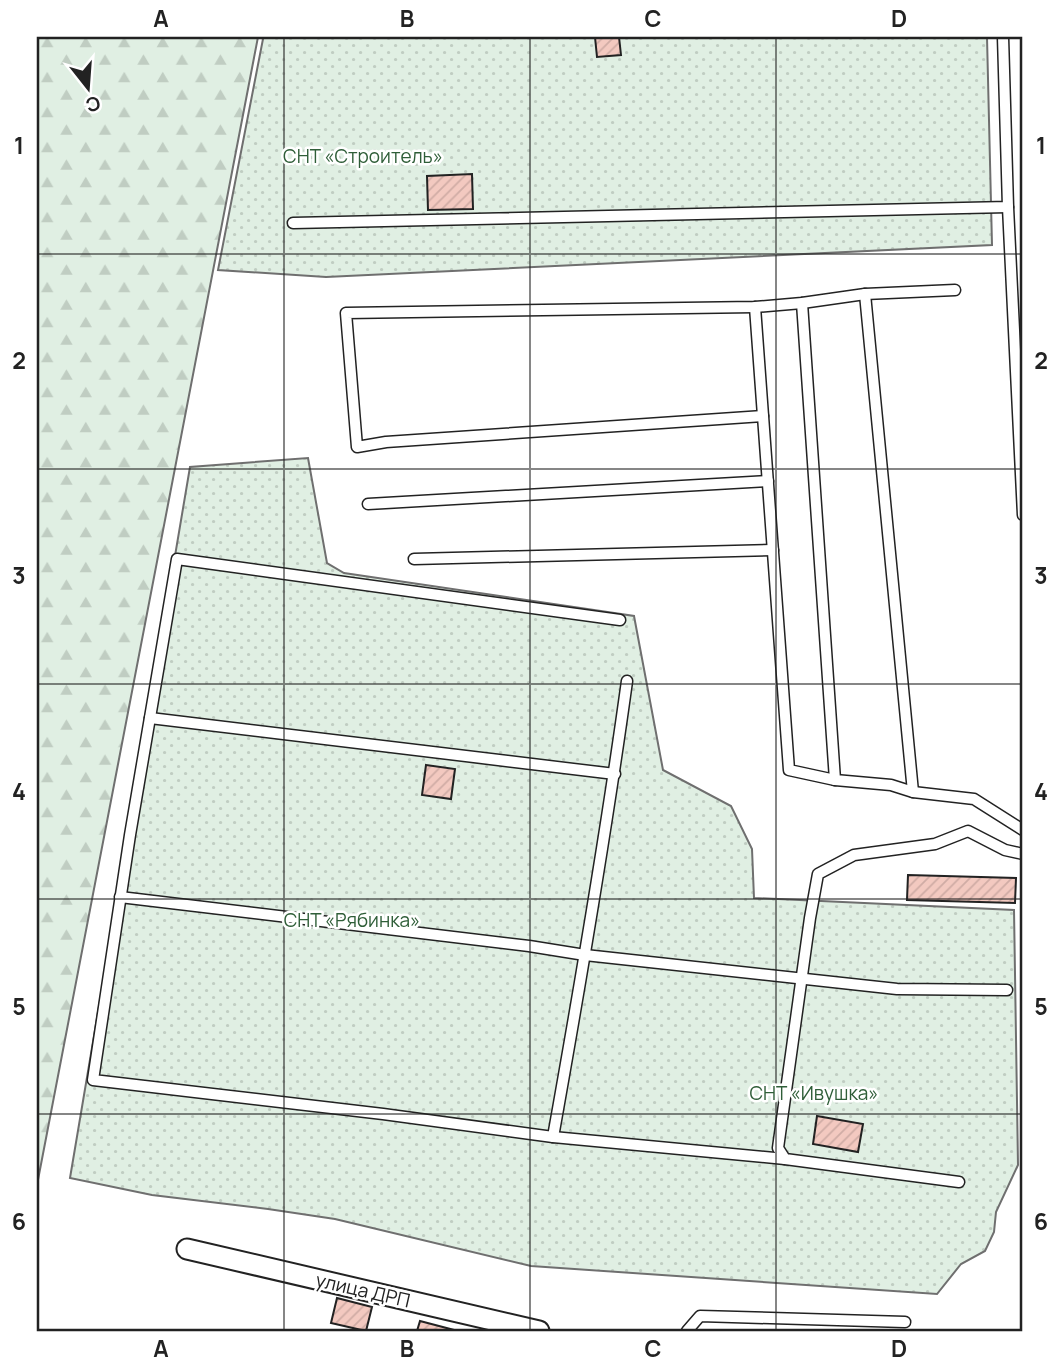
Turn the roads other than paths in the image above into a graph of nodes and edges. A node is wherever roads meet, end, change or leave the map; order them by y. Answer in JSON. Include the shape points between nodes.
{"nodes":[{"id":1,"x":1003,"y":37,"type":"edge"},
{"id":2,"x":1008,"y":207,"type":"junction"},
{"id":3,"x":293,"y":223,"type":"dead end"},
{"id":4,"x":955,"y":290,"type":"dead end"},
{"id":5,"x":865,"y":295,"type":"junction"},
{"id":6,"x":802,"y":303,"type":"junction"},
{"id":7,"x":755,"y":307,"type":"junction"},
{"id":8,"x":763,"y":416,"type":"junction"},
{"id":9,"x":768,"y":481,"type":"junction"},
{"id":10,"x":368,"y":504,"type":"dead end"},
{"id":11,"x":1023,"y":515,"type":"edge"},
{"id":12,"x":773,"y":550,"type":"junction"},
{"id":13,"x":414,"y":559,"type":"dead end"},
{"id":14,"x":620,"y":620,"type":"dead end"},
{"id":15,"x":627,"y":681,"type":"dead end"},
{"id":16,"x":150,"y":718,"type":"junction"},
{"id":17,"x":615,"y":774,"type":"junction"},
{"id":18,"x":835,"y":780,"type":"junction"},
{"id":19,"x":913,"y":792,"type":"junction"},
{"id":20,"x":1023,"y":830,"type":"edge"},
{"id":21,"x":1023,"y":854,"type":"edge"},
{"id":22,"x":120,"y":897,"type":"junction"},
{"id":23,"x":585,"y":955,"type":"junction"},
{"id":24,"x":801,"y":979,"type":"junction"},
{"id":25,"x":1007,"y":990,"type":"dead end"},
{"id":26,"x":553,"y":1138,"type":"junction"},
{"id":27,"x":785,"y":1159,"type":"junction"},
{"id":28,"x":959,"y":1182,"type":"dead end"},
{"id":29,"x":187,"y":1249,"type":"dead end"},
{"id":30,"x":905,"y":1322,"type":"dead end"},
{"id":31,"x":539,"y":1331,"type":"edge"},
{"id":32,"x":687,"y":1331,"type":"edge"}],
"edges":[{"from":1,"to":2,"type":"lane"},
{"from":2,"to":3,"type":"lane"},
{"from":2,"to":11,"type":"lane"},
{"from":4,"to":5,"type":"lane"},
{"from":5,"to":6,"type":"lane"},
{"from":5,"to":19,"type":"lane"},
{"from":6,"to":7,"type":"lane"},
{"from":6,"to":18,"type":"lane"},
{"from":7,"to":8,"type":"lane"},
{"from":7,"to":8,"type":"lane","via":[[346,313],[357,447]]},
{"from":8,"to":9,"type":"lane"},
{"from":9,"to":10,"type":"lane"},
{"from":9,"to":12,"type":"lane"},
{"from":12,"to":13,"type":"lane"},
{"from":12,"to":18,"type":"lane","via":[[789,770]]},
{"from":14,"to":16,"type":"lane","via":[[177,559]]},
{"from":15,"to":17,"type":"lane"},
{"from":16,"to":17,"type":"lane"},
{"from":16,"to":22,"type":"lane"},
{"from":17,"to":23,"type":"lane"},
{"from":18,"to":19,"type":"lane"},
{"from":19,"to":20,"type":"lane","via":[[974,799]]},
{"from":21,"to":24,"type":"lane","via":[[968,831],[935,844],[853,855],[818,874]]},
{"from":22,"to":23,"type":"lane"},
{"from":22,"to":26,"type":"lane","via":[[93,1080]]},
{"from":23,"to":24,"type":"lane"},
{"from":23,"to":26,"type":"lane"},
{"from":24,"to":25,"type":"lane","via":[[897,989]]},
{"from":24,"to":27,"type":"lane","via":[[778,1148]]},
{"from":26,"to":27,"type":"lane"},
{"from":27,"to":28,"type":"lane"},
{"from":29,"to":31,"type":"street","name":"улица ДРП"},
{"from":30,"to":32,"type":"lane","via":[[700,1316]]}]}
